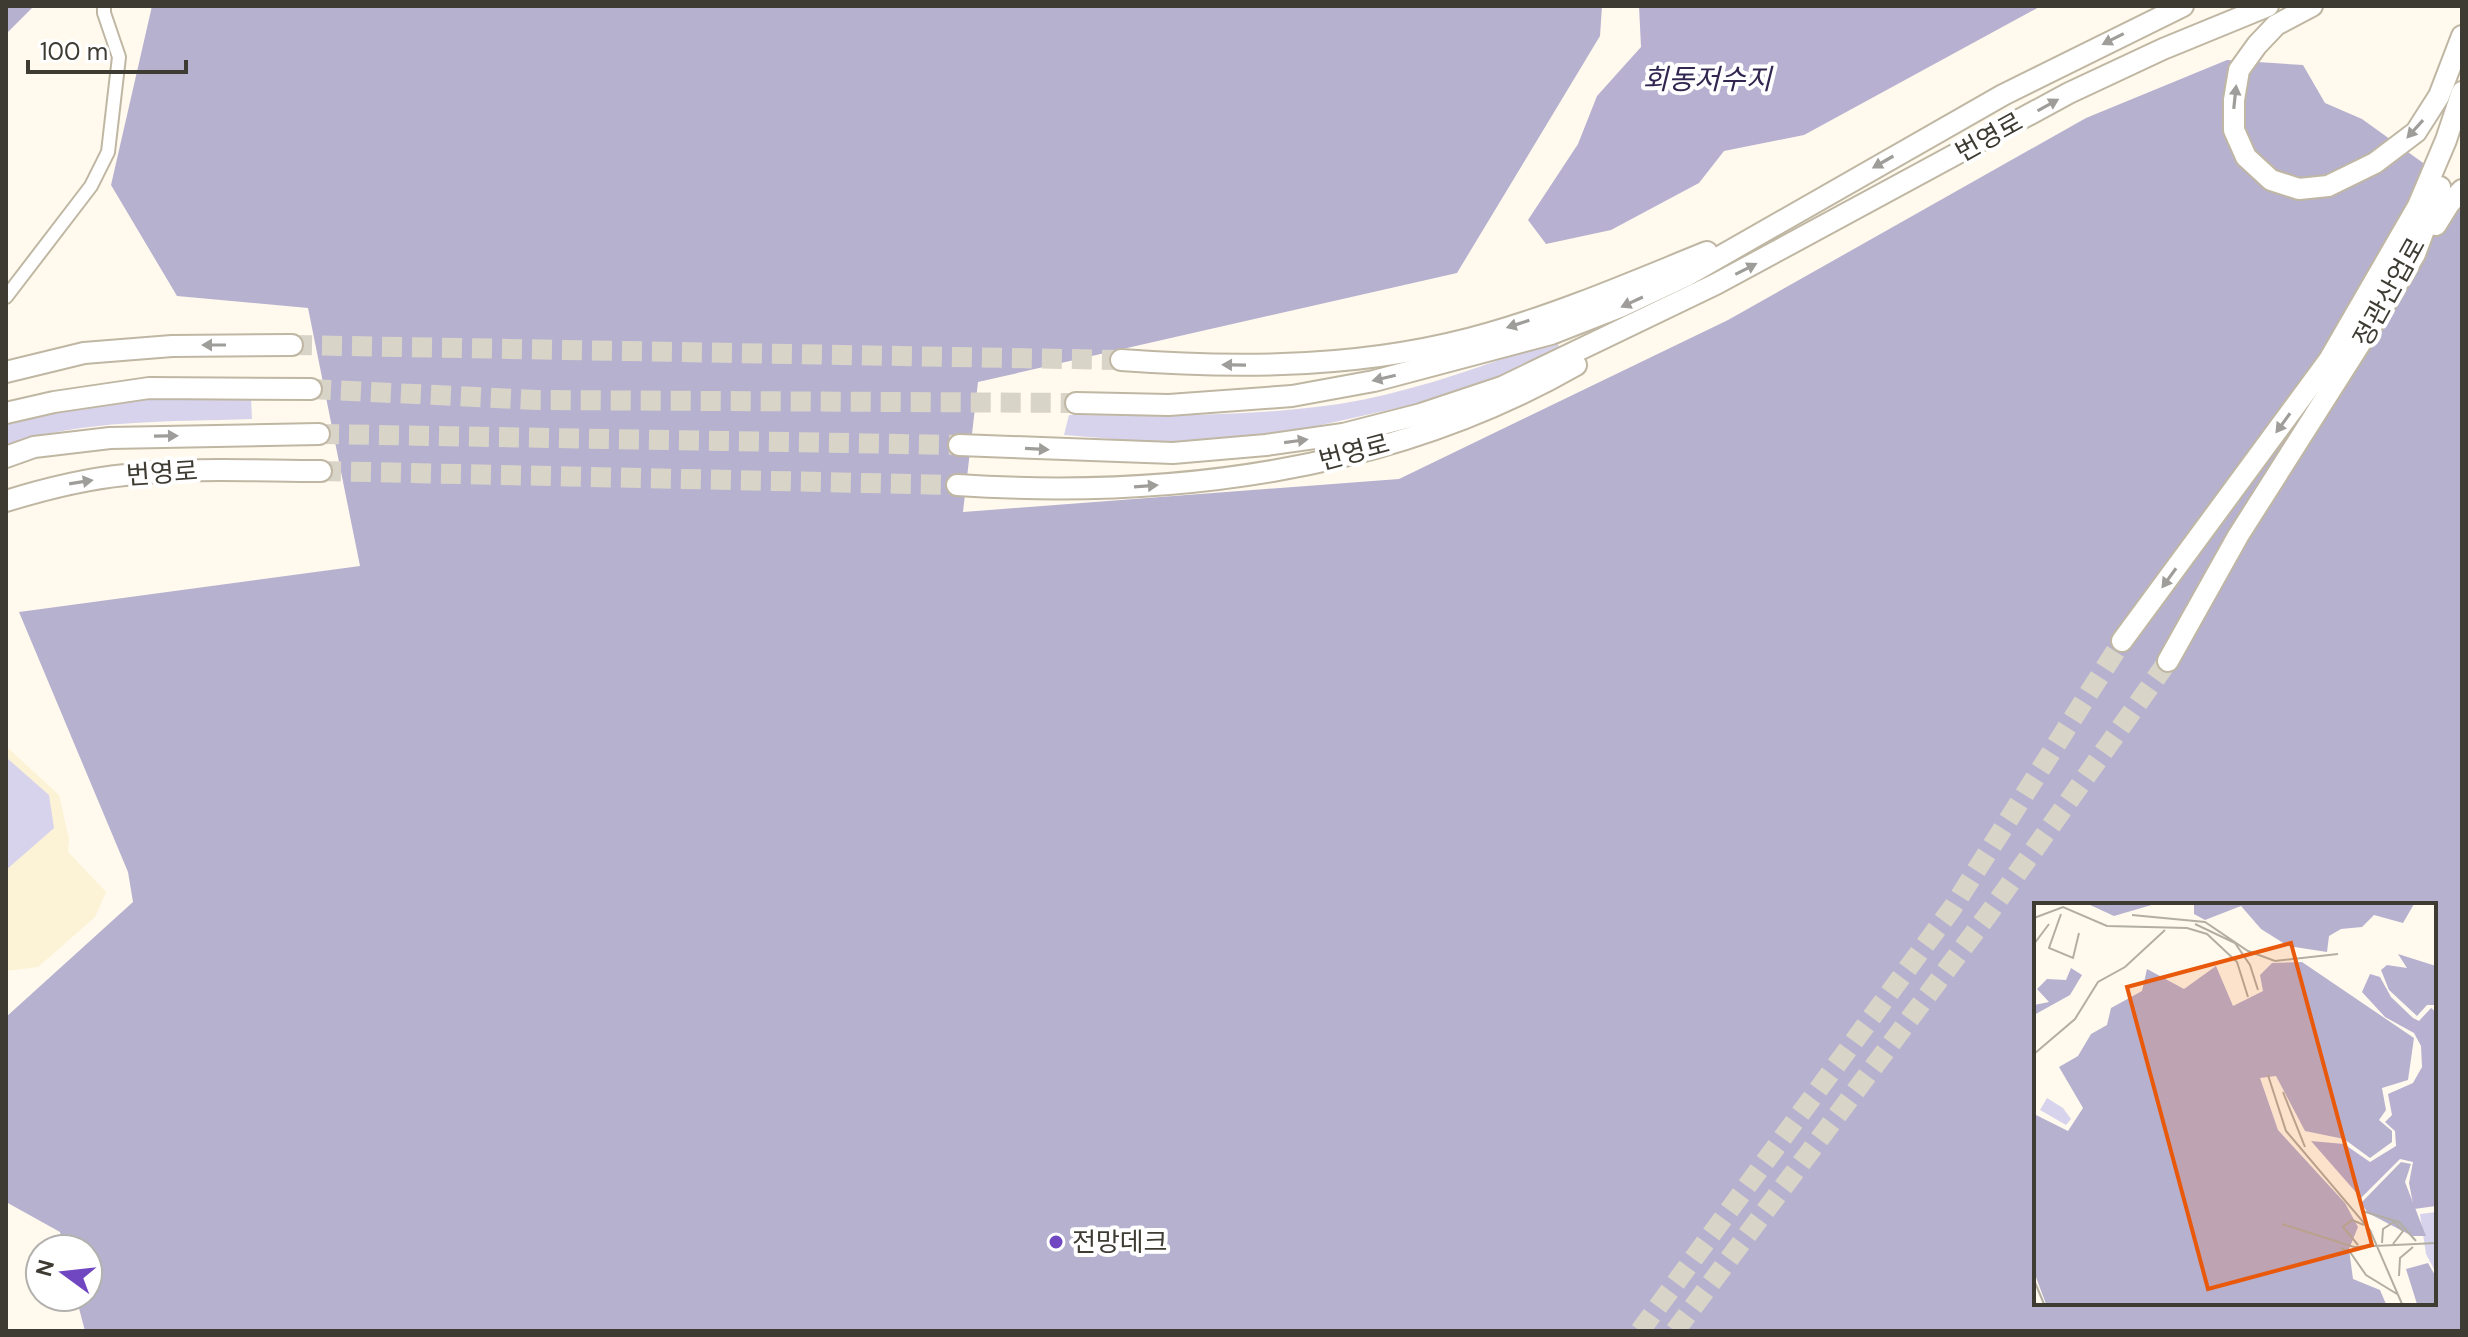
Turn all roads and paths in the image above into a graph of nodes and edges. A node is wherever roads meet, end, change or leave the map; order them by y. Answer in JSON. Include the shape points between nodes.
{"nodes":[{"id":1,"x":104,"y":6,"type":"edge"},
{"id":2,"x":2183,"y":6,"type":"edge"},
{"id":3,"x":2268,"y":6,"type":"edge"},
{"id":4,"x":2312,"y":6,"type":"edge"},
{"id":5,"x":2462,"y":36,"type":"edge"},
{"id":6,"x":2462,"y":44,"type":"edge"},
{"id":7,"x":2462,"y":92,"type":"edge"},
{"id":8,"x":2462,"y":131,"type":"edge"},
{"id":9,"x":2434,"y":167,"type":"junction"},
{"id":10,"x":2462,"y":190,"type":"edge"},
{"id":11,"x":1773,"y":225,"type":"junction"},
{"id":12,"x":2415,"y":254,"type":"junction"},
{"id":13,"x":1716,"y":284,"type":"junction"},
{"id":14,"x":6,"y":297,"type":"edge"},
{"id":15,"x":292,"y":345,"type":"tunnel mouth"},
{"id":16,"x":1121,"y":360,"type":"tunnel mouth"},
{"id":17,"x":6,"y":372,"type":"edge"},
{"id":18,"x":311,"y":389,"type":"tunnel mouth"},
{"id":19,"x":1076,"y":403,"type":"tunnel mouth"},
{"id":20,"x":6,"y":413,"type":"edge"},
{"id":21,"x":319,"y":434,"type":"tunnel mouth"},
{"id":22,"x":959,"y":445,"type":"tunnel mouth"},
{"id":23,"x":6,"y":457,"type":"edge"},
{"id":24,"x":321,"y":471,"type":"tunnel mouth"},
{"id":25,"x":957,"y":485,"type":"tunnel mouth"},
{"id":26,"x":6,"y":501,"type":"edge"},
{"id":27,"x":2122,"y":641,"type":"tunnel mouth"},
{"id":28,"x":2168,"y":661,"type":"tunnel mouth"}],
"edges":[{"from":1,"to":14,"type":"street","via":[[119,57],[108,152],[91,186]]},
{"from":2,"to":11,"type":"highway","name":"번영로","one_way":true,"via":[[2003,95]]},
{"from":13,"to":3,"type":"highway","name":"번영로","one_way":true,"via":[[2069,93]]},
{"from":5,"to":4,"type":"highway","one_way":true,"via":[[2439,96],[2416,132],[2364,169],[2328,186],[2299,189],[2271,180],[2246,157],[2234,130],[2234,100],[2239,70],[2257,45],[2276,25]]},
{"from":6,"to":9,"type":"highway"},
{"from":7,"to":9,"type":"highway","name":"정관산업로"},
{"from":8,"to":12,"type":"highway","name":"정관산업로"},
{"from":9,"to":27,"type":"highway","name":"정관산업로","one_way":true,"via":[[2418,206],[2329,360]]},
{"from":10,"to":12,"type":"highway"},
{"from":11,"to":16,"type":"highway","name":"번영로","one_way":true,"via":[[1578,305],[1422,349],[1265,366]]},
{"from":11,"to":19,"type":"highway","name":"번영로","one_way":true,"via":[[1620,307],[1551,334],[1450,362],[1292,396],[1169,405]]},
{"from":12,"to":28,"type":"highway","name":"정관산업로","via":[[2238,536]]},
{"from":22,"to":13,"type":"highway","name":"번영로","one_way":true,"via":[[1173,453],[1343,434],[1502,387]]},
{"from":25,"to":13,"type":"highway","name":"번영로","one_way":true,"via":[[1016,489],[1198,482],[1382,446],[1527,392]]},
{"from":15,"to":17,"type":"highway","one_way":true,"via":[[84,353]]},
{"from":18,"to":20,"type":"highway","via":[[149,388]]},
{"from":23,"to":21,"type":"highway","name":"번영로","one_way":true,"via":[[34,447],[110,438]]},
{"from":26,"to":24,"type":"highway","name":"번영로","one_way":true,"via":[[125,475]]}]}
